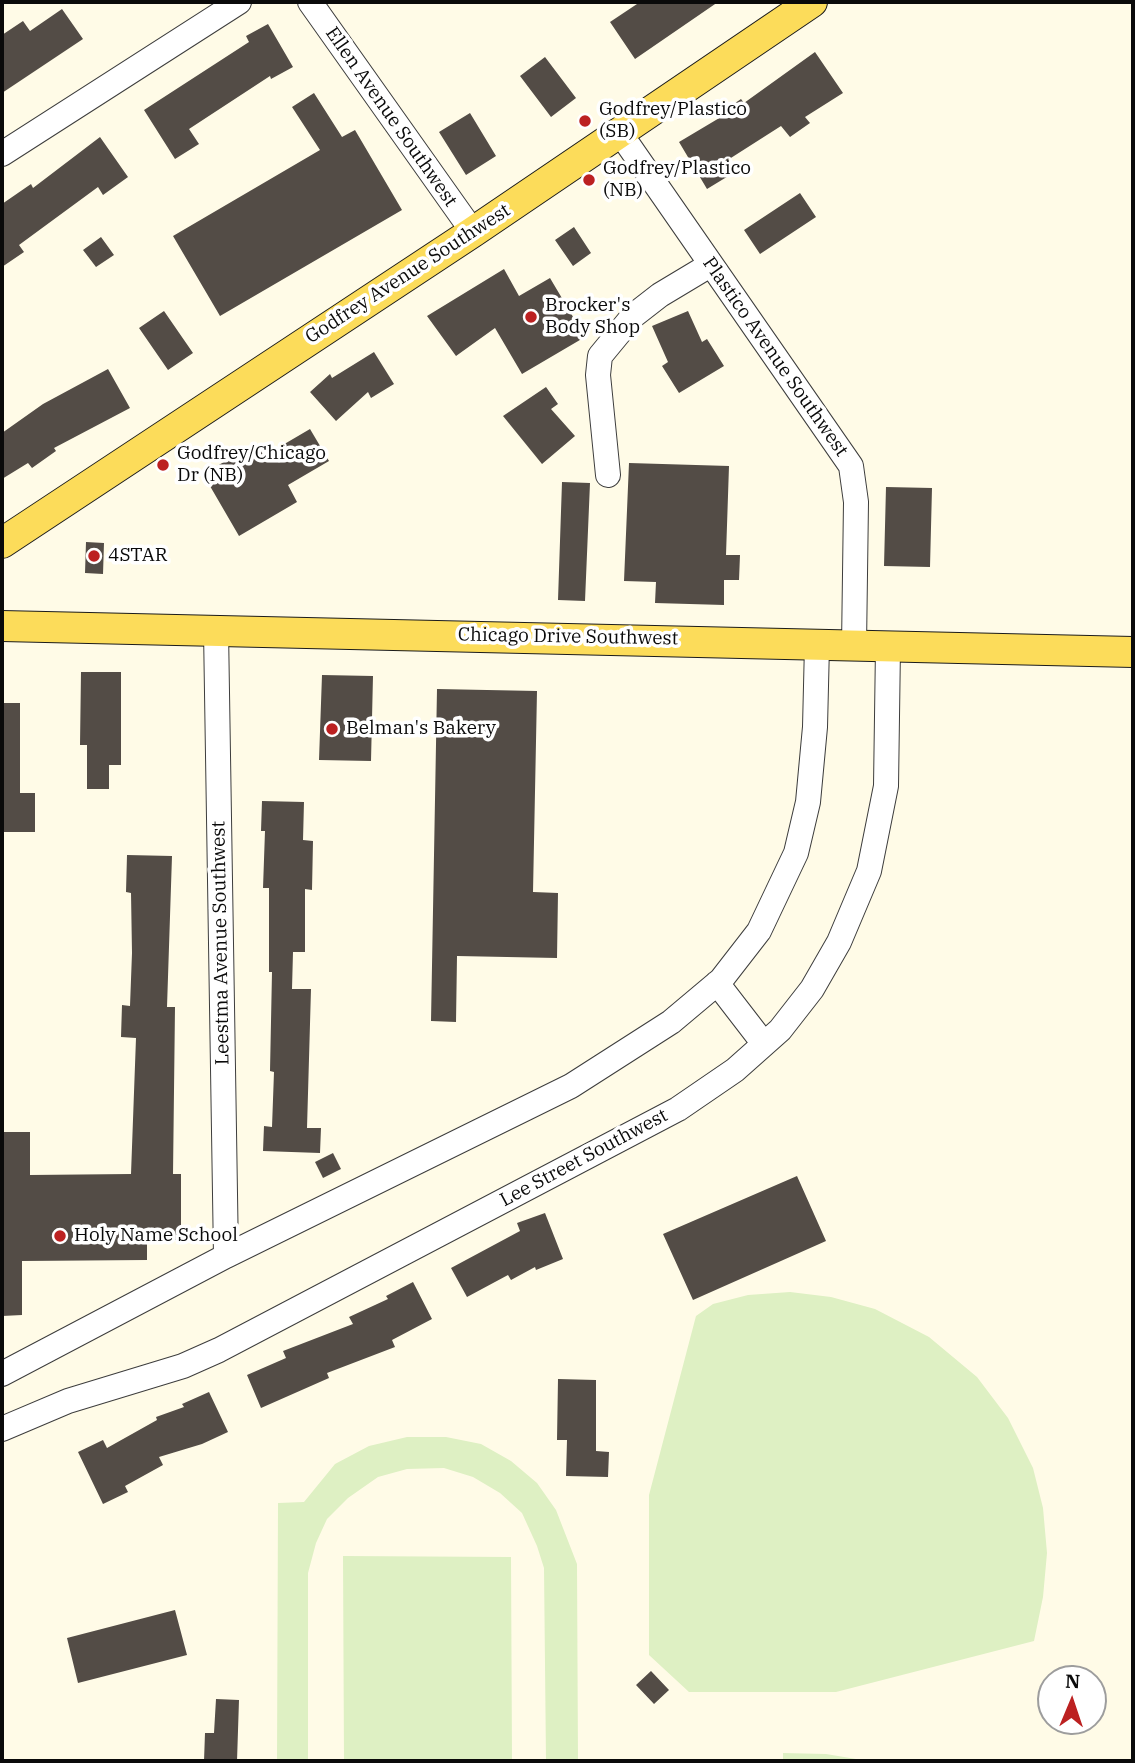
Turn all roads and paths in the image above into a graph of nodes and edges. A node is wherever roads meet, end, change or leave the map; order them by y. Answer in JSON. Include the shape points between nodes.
{"nodes":[{"id":1,"x":239,"y":2,"type":"edge"},
{"id":2,"x":310,"y":2,"type":"edge"},
{"id":3,"x":812,"y":2,"type":"edge"},
{"id":4,"x":620,"y":133,"type":"junction"},
{"id":5,"x":2,"y":154,"type":"edge"},
{"id":6,"x":473,"y":232,"type":"junction"},
{"id":7,"x":710,"y":265,"type":"junction"},
{"id":8,"x":608,"y":475,"type":"dead end"},
{"id":9,"x":2,"y":543,"type":"edge"},
{"id":10,"x":2,"y":625,"type":"edge"},
{"id":11,"x":216,"y":630,"type":"junction"},
{"id":12,"x":817,"y":645,"type":"junction"},
{"id":13,"x":854,"y":646,"type":"junction"},
{"id":14,"x":888,"y":647,"type":"junction"},
{"id":15,"x":1133,"y":652,"type":"edge"},
{"id":16,"x":717,"y":983,"type":"junction"},
{"id":17,"x":764,"y":1044,"type":"junction"},
{"id":18,"x":226,"y":1256,"type":"junction"},
{"id":19,"x":2,"y":1374,"type":"edge"},
{"id":20,"x":2,"y":1429,"type":"edge"}],
"edges":[{"from":1,"to":5,"type":"street"},
{"from":2,"to":6,"type":"street","name":"Ellen Avenue Southwest"},
{"from":3,"to":4,"type":"main road","name":"Godfrey Avenue Southwest"},
{"from":4,"to":6,"type":"main road","name":"Godfrey Avenue Southwest"},
{"from":4,"to":7,"type":"street","name":"Plastico Avenue Southwest"},
{"from":6,"to":9,"type":"main road","name":"Godfrey Avenue Southwest"},
{"from":7,"to":8,"type":"street","via":[[632,316],[600,356]]},
{"from":7,"to":13,"type":"street","name":"Plastico Avenue Southwest","via":[[851,466],[856,502]]},
{"from":10,"to":11,"type":"main road","name":"Chicago Drive Southwest"},
{"from":11,"to":12,"type":"main road","name":"Chicago Drive Southwest"},
{"from":11,"to":18,"type":"street","name":"Leestma Avenue Southwest"},
{"from":12,"to":13,"type":"main road","name":"Chicago Drive Southwest"},
{"from":12,"to":16,"type":"street","via":[[808,802],[796,853],[759,930]]},
{"from":13,"to":14,"type":"main road","name":"Chicago Drive Southwest"},
{"from":14,"to":15,"type":"main road","name":"Chicago Drive Southwest"},
{"from":14,"to":17,"type":"street","name":"Lee Street Southwest","via":[[886,786],[869,871],[839,942],[812,989]]},
{"from":16,"to":17,"type":"street"},
{"from":16,"to":18,"type":"street","via":[[671,1022],[571,1086]]},
{"from":17,"to":20,"type":"street","name":"Lee Street Southwest","via":[[678,1109],[219,1350],[183,1366],[68,1401]]},
{"from":18,"to":19,"type":"street"}]}
